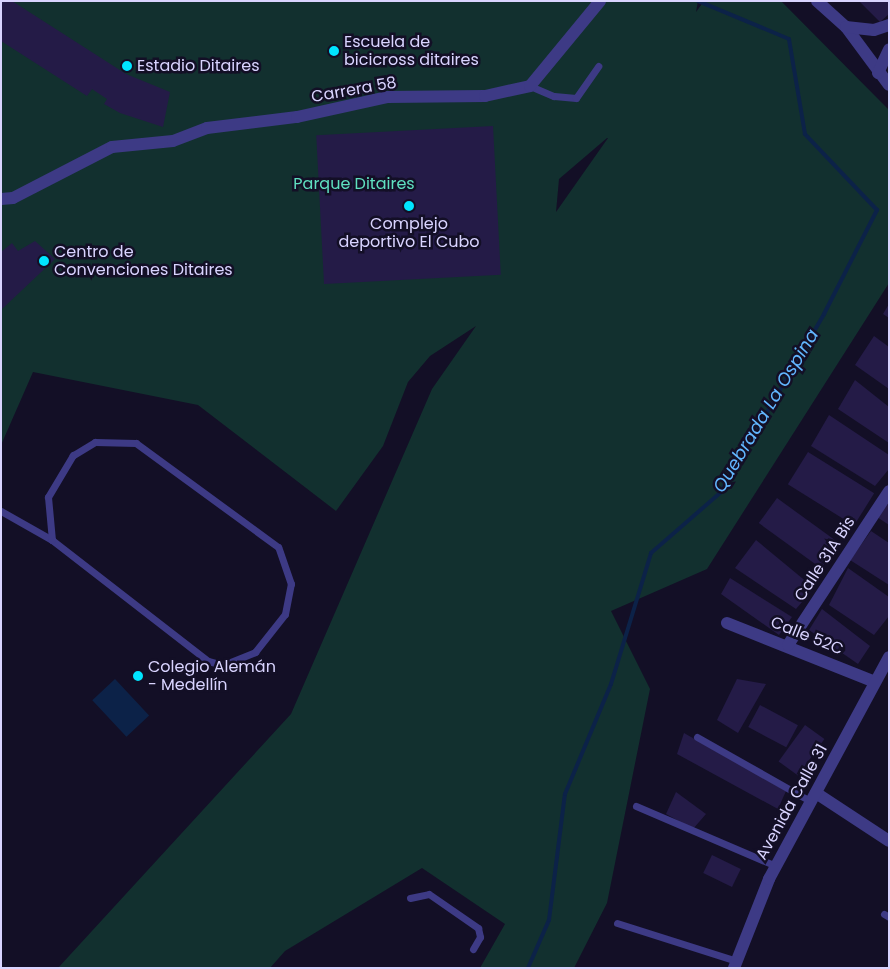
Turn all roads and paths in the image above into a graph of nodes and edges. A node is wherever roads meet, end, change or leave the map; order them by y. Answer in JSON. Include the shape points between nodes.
{"nodes":[{"id":1,"x":600,"y":1,"type":"edge"},
{"id":2,"x":817,"y":1,"type":"edge"},
{"id":3,"x":889,"y":26,"type":"edge"},
{"id":4,"x":846,"y":27,"type":"junction"},
{"id":5,"x":889,"y":49,"type":"edge"},
{"id":6,"x":598,"y":66,"type":"dead end"},
{"id":7,"x":878,"y":73,"type":"junction"},
{"id":8,"x":889,"y":85,"type":"edge"},
{"id":9,"x":530,"y":86,"type":"junction"},
{"id":10,"x":1,"y":199,"type":"edge"},
{"id":11,"x":889,"y":491,"type":"edge"},
{"id":12,"x":1,"y":511,"type":"edge"},
{"id":13,"x":52,"y":540,"type":"junction"},
{"id":14,"x":728,"y":623,"type":"dead end"},
{"id":15,"x":788,"y":645,"type":"junction"},
{"id":16,"x":889,"y":657,"type":"edge"},
{"id":17,"x":874,"y":680,"type":"junction"},
{"id":18,"x":697,"y":737,"type":"dead end"},
{"id":19,"x":814,"y":797,"type":"junction"},
{"id":20,"x":636,"y":806,"type":"dead end"},
{"id":21,"x":889,"y":841,"type":"edge"},
{"id":22,"x":776,"y":866,"type":"junction"},
{"id":23,"x":410,"y":898,"type":"dead end"},
{"id":24,"x":617,"y":923,"type":"dead end"},
{"id":25,"x":473,"y":949,"type":"dead end"},
{"id":26,"x":735,"y":965,"type":"edge"},
{"id":27,"x":725,"y":968,"type":"edge"}],
"edges":[{"from":1,"to":9,"type":"street"},
{"from":2,"to":4,"type":"street"},
{"from":3,"to":4,"type":"street","via":[[874,30]]},
{"from":4,"to":7,"type":"street"},
{"from":5,"to":7,"type":"street"},
{"from":6,"to":9,"type":"lane","via":[[576,98],[564,99]]},
{"from":7,"to":8,"type":"street"},
{"from":9,"to":10,"type":"street","name":"Carrera 58","via":[[485,96],[387,97],[243,126],[208,128],[173,141],[112,147],[13,198]]},
{"from":11,"to":15,"type":"street","name":"Calle 31A Bis"},
{"from":12,"to":13,"type":"lane"},
{"from":13,"to":13,"type":"lane","via":[[208,661],[223,665],[255,652],[285,614],[290,584],[278,547],[136,443],[95,442],[73,455],[48,497]]},
{"from":14,"to":15,"type":"street","name":"Calle 52C"},
{"from":15,"to":17,"type":"street","name":"Calle 52C"},
{"from":16,"to":17,"type":"street","name":"Avenida Calle 31"},
{"from":17,"to":19,"type":"street","name":"Avenida Calle 31"},
{"from":18,"to":19,"type":"lane"},
{"from":19,"to":21,"type":"street"},
{"from":19,"to":22,"type":"street","name":"Avenida Calle 31"},
{"from":20,"to":22,"type":"lane"},
{"from":22,"to":26,"type":"street","name":"Avenida Calle 31"},
{"from":23,"to":25,"type":"lane","via":[[429,894],[478,928],[480,937]]},
{"from":24,"to":26,"type":"lane"},
{"from":26,"to":27,"type":"lane"}]}
